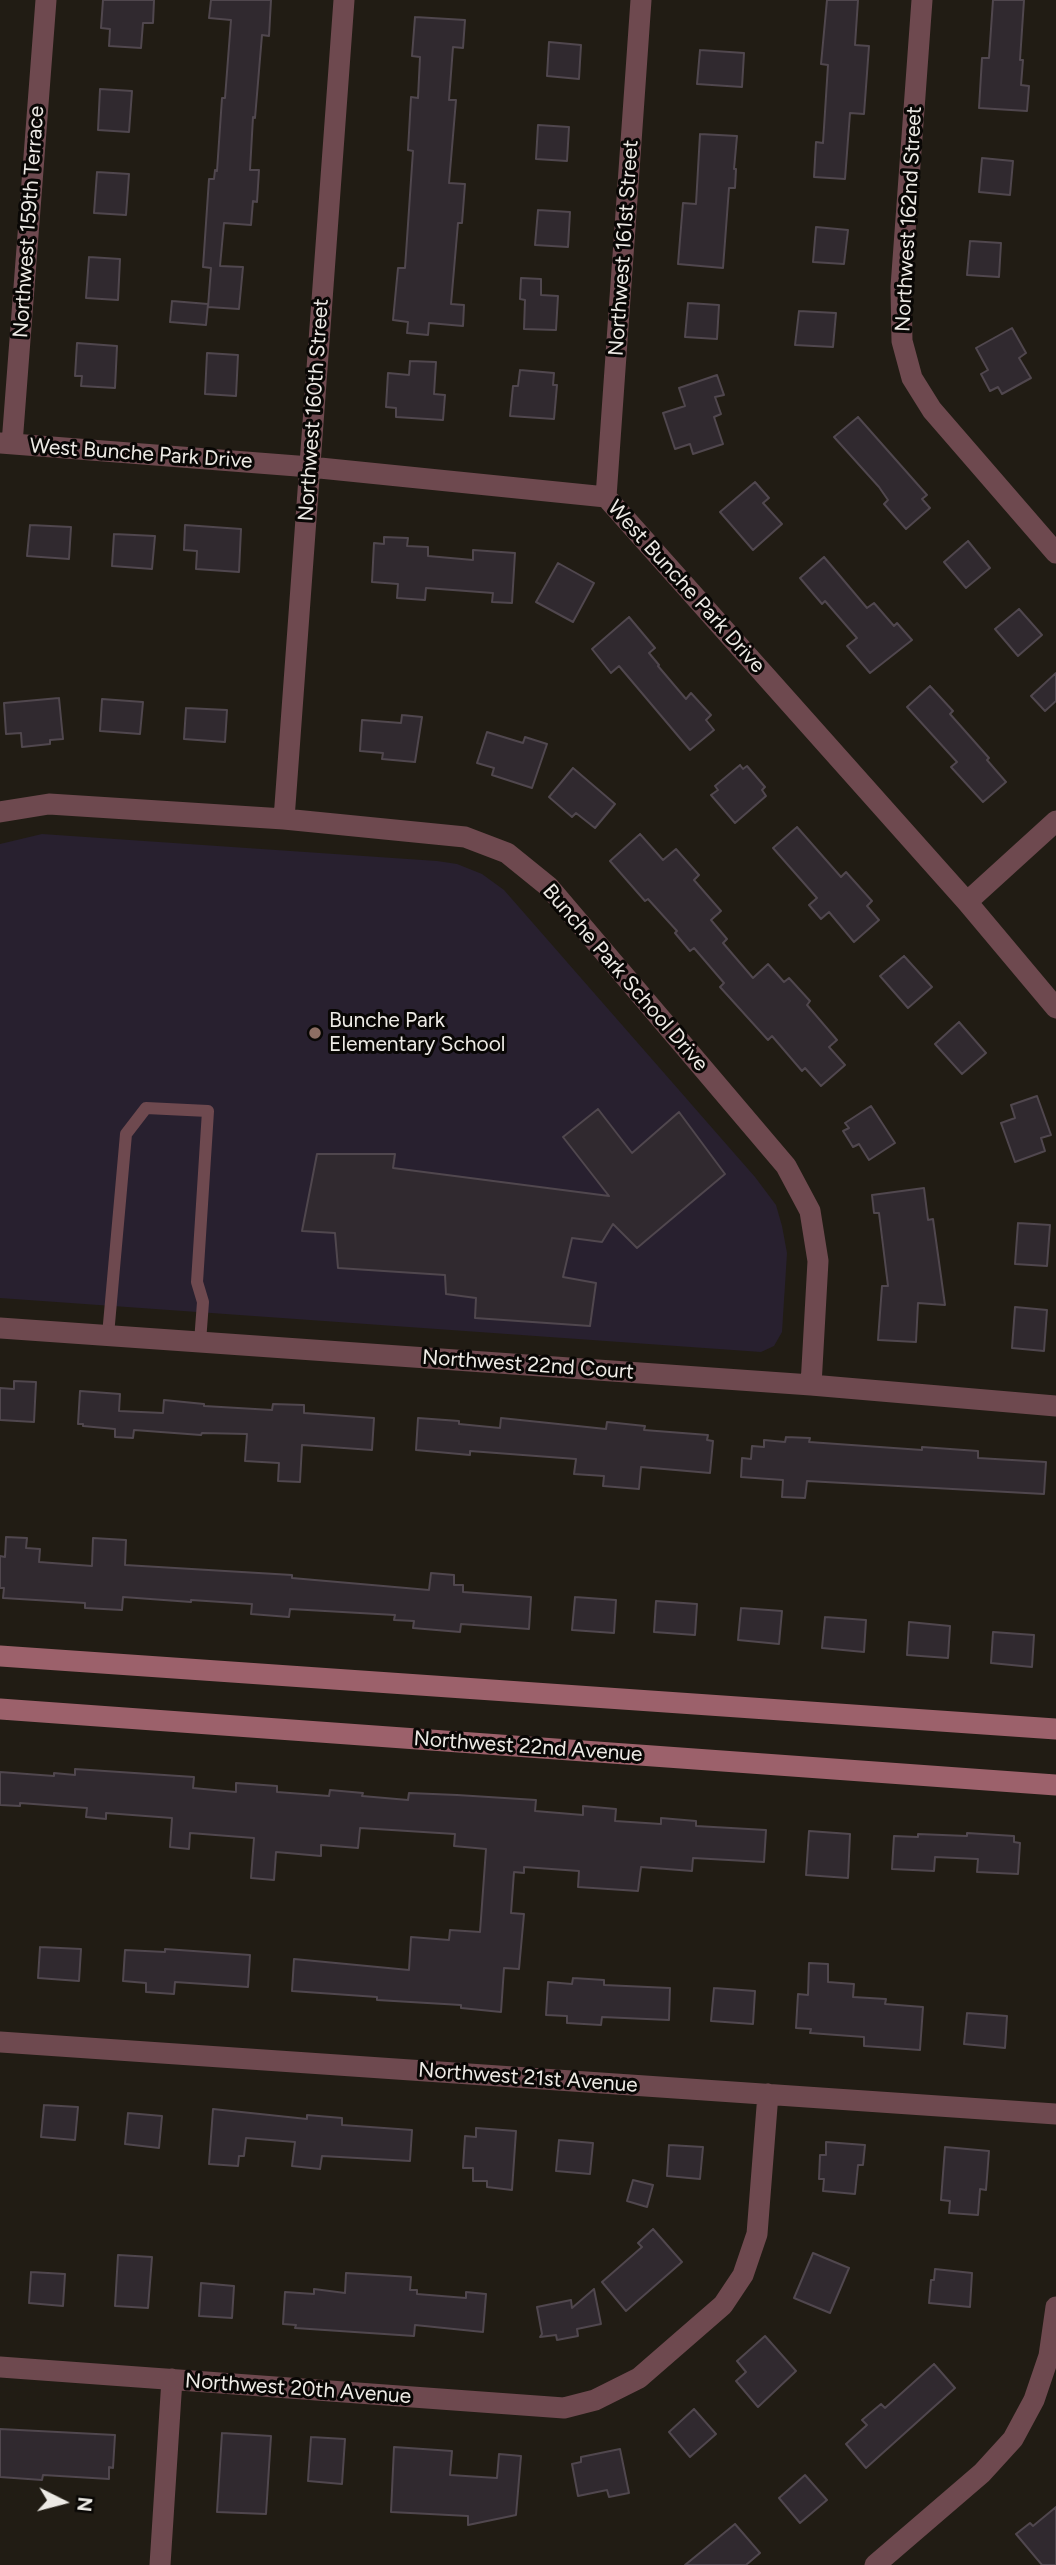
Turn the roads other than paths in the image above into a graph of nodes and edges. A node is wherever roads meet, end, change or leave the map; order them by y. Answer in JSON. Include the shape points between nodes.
{"nodes":[{"id":1,"x":46,"y":0,"type":"edge"},
{"id":2,"x":344,"y":0,"type":"edge"},
{"id":3,"x":641,"y":0,"type":"edge"},
{"id":4,"x":922,"y":0,"type":"edge"},
{"id":5,"x":6,"y":444,"type":"edge"},
{"id":6,"x":310,"y":467,"type":"junction"},
{"id":7,"x":606,"y":497,"type":"junction"},
{"id":8,"x":1056,"y":553,"type":"edge"},
{"id":9,"x":0,"y":812,"type":"edge"},
{"id":10,"x":284,"y":819,"type":"junction"},
{"id":11,"x":1056,"y":821,"type":"edge"},
{"id":12,"x":967,"y":902,"type":"junction"},
{"id":13,"x":1056,"y":1008,"type":"edge"},
{"id":14,"x":0,"y":1328,"type":"edge"},
{"id":15,"x":108,"y":1335,"type":"junction"},
{"id":16,"x":200,"y":1342,"type":"junction"},
{"id":17,"x":811,"y":1385,"type":"junction"},
{"id":18,"x":1056,"y":1406,"type":"edge"},
{"id":19,"x":0,"y":1656,"type":"edge"},
{"id":20,"x":0,"y":1709,"type":"edge"},
{"id":21,"x":1056,"y":1729,"type":"edge"},
{"id":22,"x":1056,"y":1785,"type":"edge"},
{"id":23,"x":0,"y":2042,"type":"edge"},
{"id":24,"x":768,"y":2094,"type":"junction"},
{"id":25,"x":1056,"y":2114,"type":"edge"},
{"id":26,"x":1056,"y":2307,"type":"edge"},
{"id":27,"x":0,"y":2367,"type":"edge"},
{"id":28,"x":172,"y":2379,"type":"junction"},
{"id":29,"x":160,"y":2565,"type":"edge"},
{"id":30,"x":875,"y":2565,"type":"edge"}],
"edges":[{"from":1,"to":5,"type":"street","name":"Northwest 159th Terrace"},
{"from":2,"to":6,"type":"street","name":"Northwest 160th Street"},
{"from":3,"to":7,"type":"street","name":"Northwest 161st Street"},
{"from":4,"to":8,"type":"street","name":"Northwest 162nd Street","via":[[901,287],[902,341],[912,378],[932,410]]},
{"from":5,"to":6,"type":"street","name":"West Bunche Park Drive"},
{"from":6,"to":7,"type":"street","name":"West Bunche Park Drive"},
{"from":6,"to":10,"type":"street","name":"Northwest 160th Street"},
{"from":7,"to":12,"type":"street","name":"West Bunche Park Drive"},
{"from":9,"to":10,"type":"street","name":"Bunche Park School Drive","via":[[49,804]]},
{"from":10,"to":17,"type":"street","name":"Bunche Park School Drive","via":[[465,837],[507,853],[549,887],[786,1166],[798,1188],[810,1211],[818,1261]]},
{"from":11,"to":12,"type":"street"},
{"from":12,"to":13,"type":"street","name":"West Bunche Park Drive"},
{"from":14,"to":15,"type":"street","name":"Northwest 22nd Court"},
{"from":15,"to":16,"type":"street","name":"Northwest 22nd Court"},
{"from":15,"to":16,"type":"lane","via":[[126,1134],[146,1108],[208,1111],[197,1282],[203,1302]]},
{"from":16,"to":17,"type":"street","name":"Northwest 22nd Court"},
{"from":17,"to":18,"type":"street","name":"Northwest 22nd Court"},
{"from":19,"to":21,"type":"main road"},
{"from":20,"to":22,"type":"main road","name":"Northwest 22nd Avenue"},
{"from":23,"to":24,"type":"street","name":"Northwest 21st Avenue"},
{"from":24,"to":25,"type":"street","name":"Northwest 21st Avenue"},
{"from":24,"to":28,"type":"street","name":"Northwest 20th Avenue","via":[[757,2234],[743,2275],[723,2305],[639,2378],[595,2400],[564,2408]]},
{"from":26,"to":30,"type":"street","via":[[1049,2356],[1034,2400],[1013,2439],[982,2473]]},
{"from":27,"to":28,"type":"street","name":"Northwest 20th Avenue"},
{"from":28,"to":29,"type":"street"}]}
